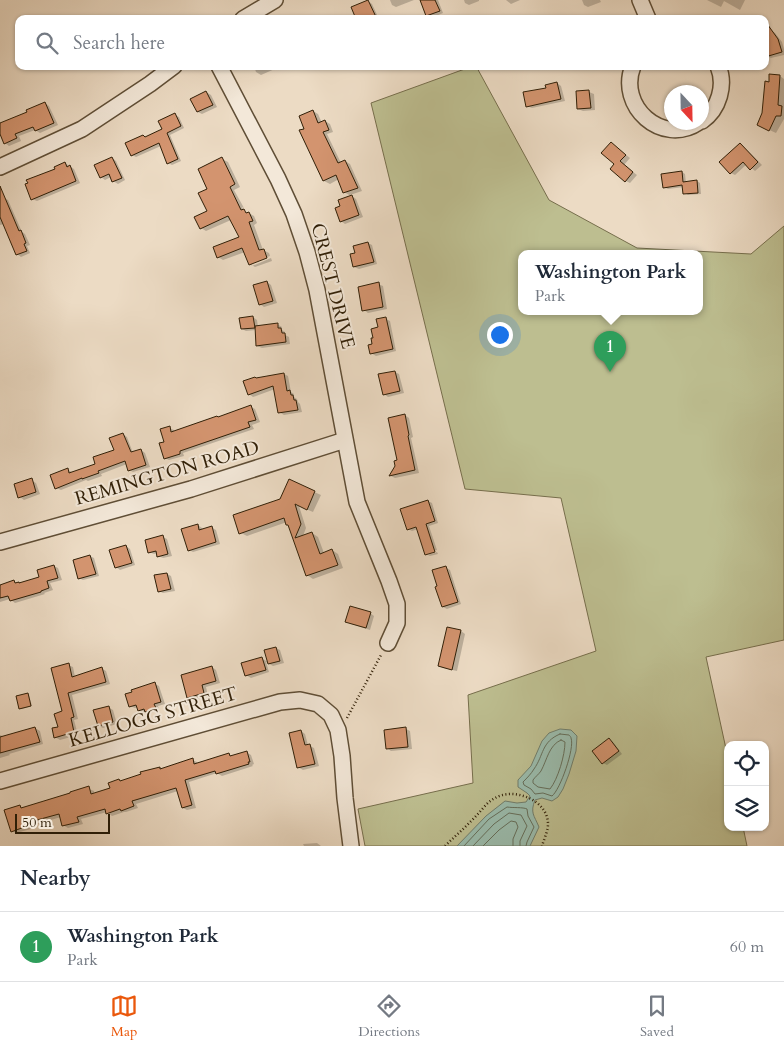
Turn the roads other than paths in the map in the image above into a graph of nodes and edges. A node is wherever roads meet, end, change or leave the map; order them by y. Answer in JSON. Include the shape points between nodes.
{"nodes":[{"id":1,"x":275,"y":0,"type":"edge"},
{"id":2,"x":640,"y":0,"type":"edge"},
{"id":3,"x":250,"y":15,"type":"edge"},
{"id":4,"x":646,"y":15,"type":"edge"},
{"id":5,"x":168,"y":70,"type":"edge"},
{"id":6,"x":221,"y":70,"type":"edge"},
{"id":7,"x":631,"y":70,"type":"edge"},
{"id":8,"x":719,"y":70,"type":"edge"},
{"id":9,"x":709,"y":114,"type":"edge"},
{"id":10,"x":664,"y":128,"type":"edge"},
{"id":11,"x":0,"y":167,"type":"edge"},
{"id":12,"x":345,"y":440,"type":"junction"},
{"id":13,"x":0,"y":542,"type":"edge"},
{"id":14,"x":388,"y":643,"type":"road end"},
{"id":15,"x":0,"y":781,"type":"edge"},
{"id":16,"x":351,"y":846,"type":"edge"}],
"edges":[{"from":1,"to":3,"type":"street"},
{"from":2,"to":4,"type":"street"},
{"from":5,"to":11,"type":"street","via":[[82,129]]},
{"from":6,"to":12,"type":"street","name":"CREST DRIVE","via":[[294,214],[317,290]]},
{"from":7,"to":10,"type":"street","via":[[629,88],[633,102],[640,114]]},
{"from":8,"to":9,"type":"street","via":[[721,89],[717,104]]},
{"from":12,"to":13,"type":"street","name":"REMINGTON ROAD","via":[[191,489]]},
{"from":12,"to":14,"type":"street","name":"CREST DRIVE","via":[[357,502],[397,604],[397,623]]},
{"from":15,"to":16,"type":"street","name":"KELLOGG STREET","via":[[280,702],[300,700],[318,704],[331,715],[338,730]]}]}
